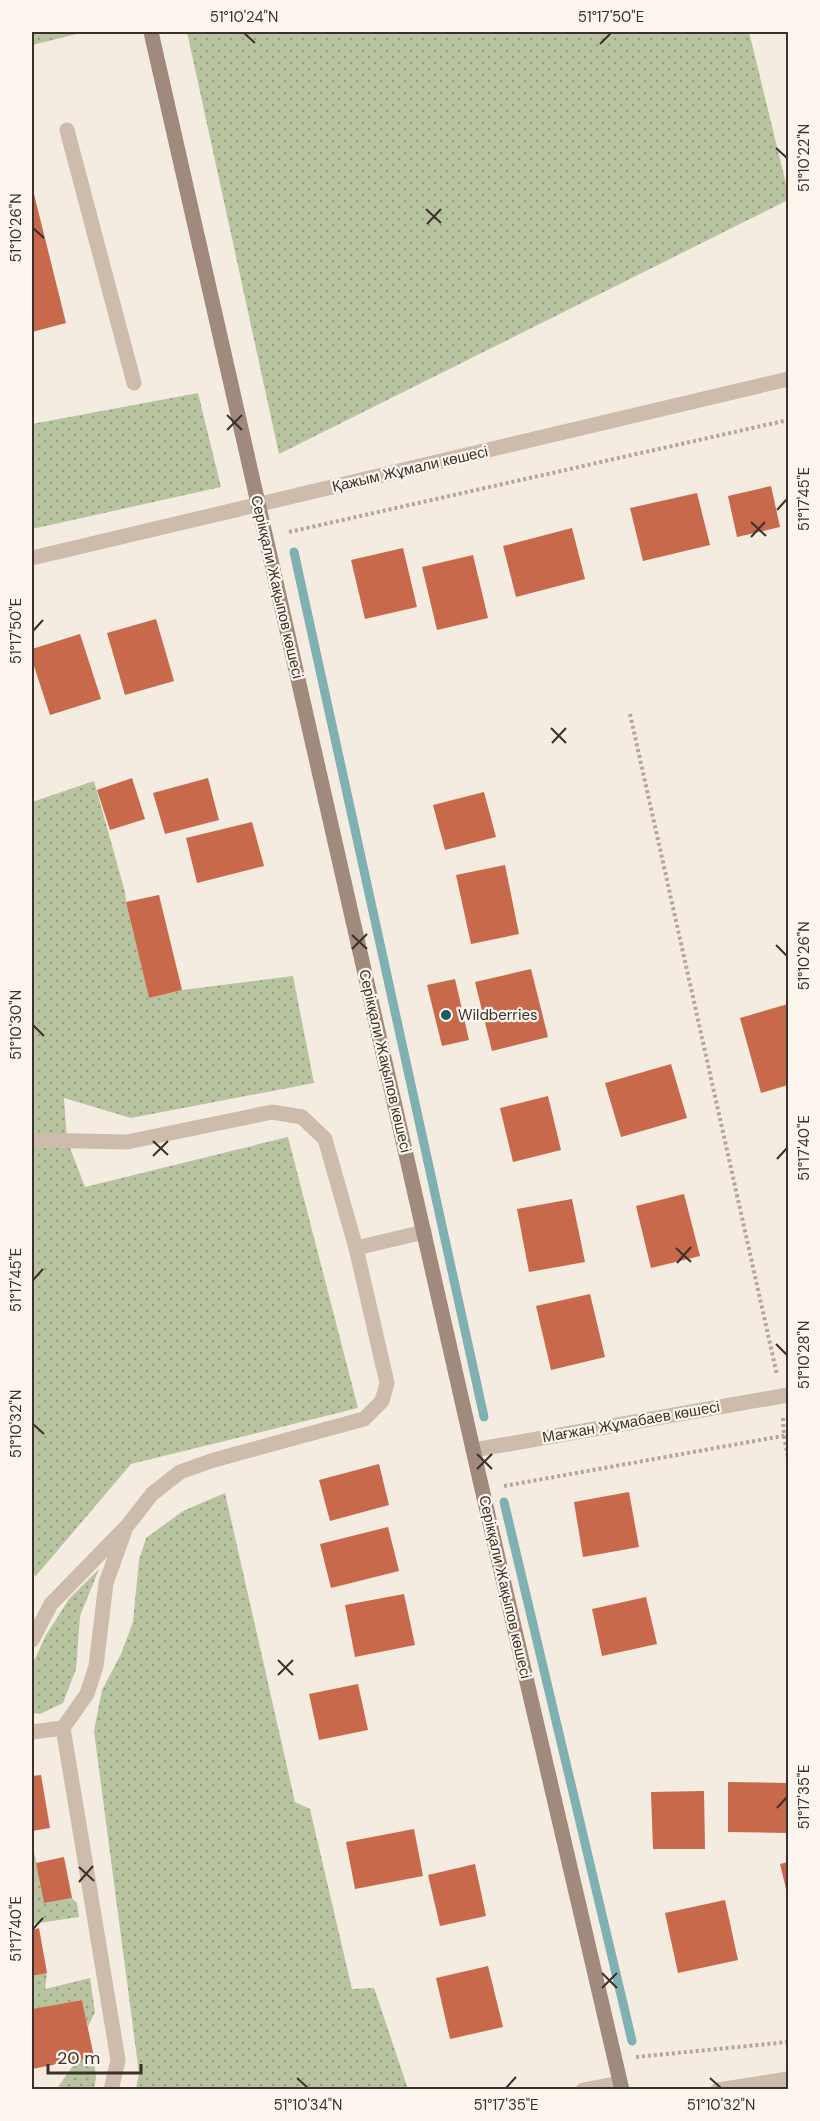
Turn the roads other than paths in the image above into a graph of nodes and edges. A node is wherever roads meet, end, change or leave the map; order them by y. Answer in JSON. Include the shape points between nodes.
{"nodes":[{"id":1,"x":151,"y":32,"type":"edge"},
{"id":2,"x":67,"y":130,"type":"dead end"},
{"id":3,"x":789,"y":379,"type":"edge"},
{"id":4,"x":134,"y":382,"type":"dead end"},
{"id":5,"x":258,"y":503,"type":"junction"},
{"id":6,"x":32,"y":558,"type":"edge"},
{"id":7,"x":32,"y":1140,"type":"edge"},
{"id":8,"x":424,"y":1232,"type":"junction"},
{"id":9,"x":356,"y":1248,"type":"junction"},
{"id":10,"x":785,"y":1396,"type":"edge"},
{"id":11,"x":474,"y":1450,"type":"junction"},
{"id":12,"x":127,"y":1526,"type":"junction"},
{"id":13,"x":32,"y":1640,"type":"edge"},
{"id":14,"x":63,"y":1728,"type":"junction"},
{"id":15,"x":32,"y":1732,"type":"edge"},
{"id":16,"x":789,"y":2079,"type":"edge"},
{"id":17,"x":623,"y":2087,"type":"edge"},
{"id":18,"x":111,"y":2090,"type":"edge"},
{"id":19,"x":583,"y":2090,"type":"edge"},
{"id":20,"x":718,"y":2090,"type":"edge"}],
"edges":[{"from":1,"to":5,"type":"main road","name":"Серікқали Жақыпов көшесі"},
{"from":2,"to":4,"type":"street"},
{"from":3,"to":5,"type":"street","name":"Қажым Жұмали көшесі"},
{"from":5,"to":6,"type":"street","name":"Қажым Жұмали көшесі"},
{"from":5,"to":8,"type":"main road","name":"Серікқали Жақыпов көшесі"},
{"from":7,"to":9,"type":"street","via":[[127,1142],[272,1112],[302,1118],[325,1139]]},
{"from":8,"to":9,"type":"street"},
{"from":8,"to":11,"type":"main road","name":"Серікқали Жақыпов көшесі"},
{"from":9,"to":12,"type":"street","via":[[387,1383],[382,1401],[364,1419],[180,1472],[152,1494]]},
{"from":10,"to":11,"type":"street","name":"Мағжан Жұмабаев көшесі"},
{"from":11,"to":17,"type":"main road","name":"Серікқали Жақыпов көшесі"},
{"from":12,"to":13,"type":"street","via":[[51,1604]]},
{"from":12,"to":14,"type":"street","via":[[106,1583],[96,1666],[87,1694]]},
{"from":14,"to":15,"type":"street"},
{"from":14,"to":18,"type":"street","via":[[118,2060]]},
{"from":16,"to":20,"type":"street"},
{"from":17,"to":19,"type":"street"}]}
